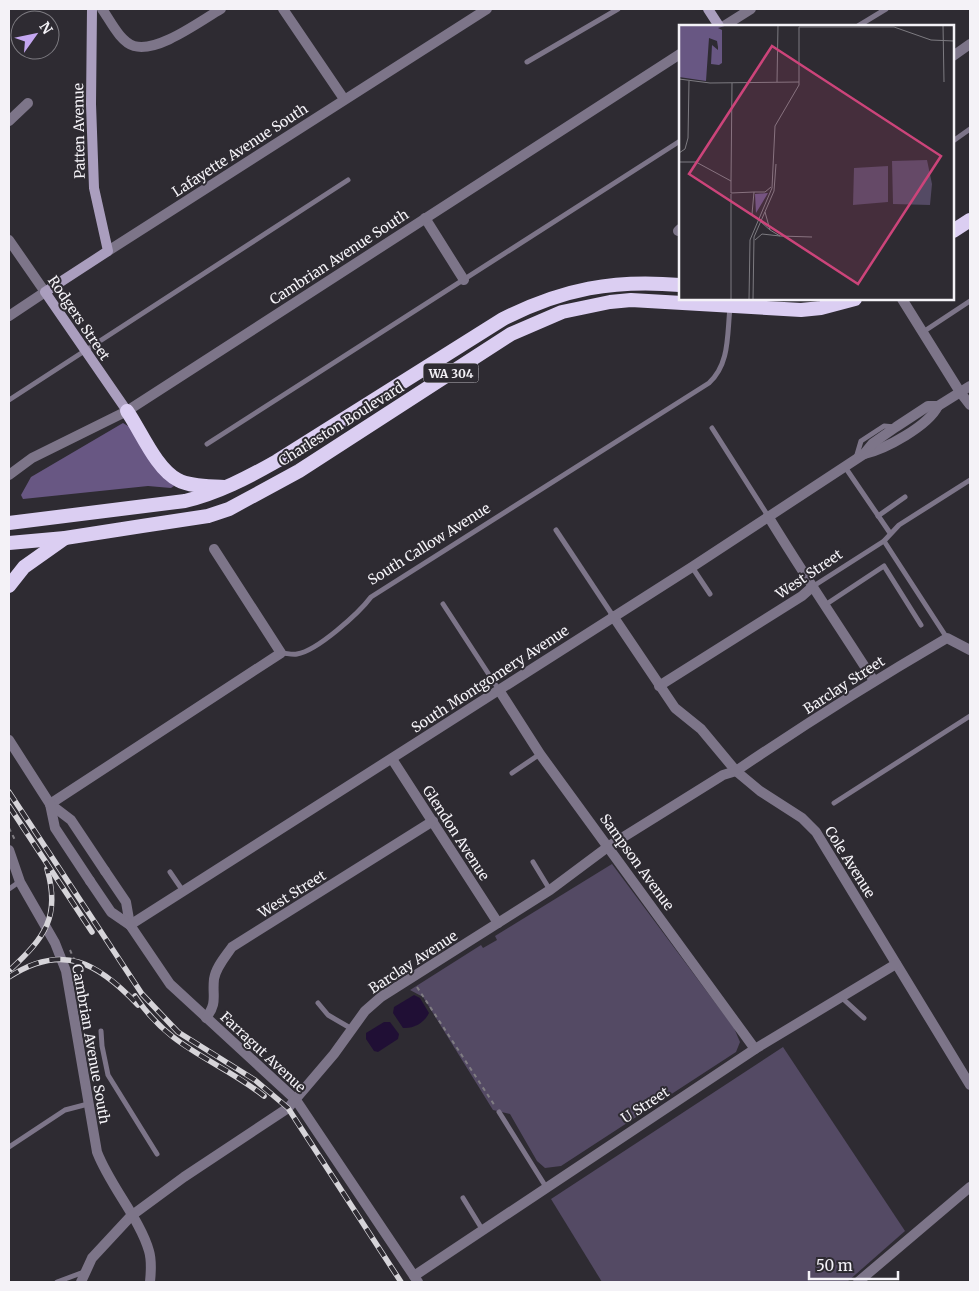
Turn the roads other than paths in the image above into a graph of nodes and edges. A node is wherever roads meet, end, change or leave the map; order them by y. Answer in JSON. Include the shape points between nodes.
{"nodes":[{"id":1,"x":92,"y":9,"type":"edge"},
{"id":2,"x":102,"y":9,"type":"edge"},
{"id":3,"x":221,"y":9,"type":"edge"},
{"id":4,"x":283,"y":9,"type":"edge"},
{"id":5,"x":486,"y":9,"type":"edge"},
{"id":6,"x":618,"y":9,"type":"edge"},
{"id":7,"x":708,"y":9,"type":"edge"},
{"id":8,"x":751,"y":9,"type":"edge"},
{"id":9,"x":886,"y":9,"type":"edge"},
{"id":10,"x":718,"y":25,"type":"edge"},
{"id":11,"x":726,"y":25,"type":"edge"},
{"id":12,"x":860,"y":25,"type":"edge"},
{"id":13,"x":970,"y":44,"type":"edge"},
{"id":14,"x":679,"y":55,"type":"edge"},
{"id":15,"x":954,"y":55,"type":"edge"},
{"id":16,"x":527,"y":62,"type":"dead end"},
{"id":17,"x":344,"y":99,"type":"junction"},
{"id":18,"x":28,"y":103,"type":"dead end"},
{"id":19,"x":9,"y":121,"type":"edge"},
{"id":20,"x":970,"y":129,"type":"edge"},
{"id":21,"x":954,"y":139,"type":"edge"},
{"id":22,"x":679,"y":142,"type":"edge"},
{"id":23,"x":348,"y":180,"type":"dead end"},
{"id":24,"x":426,"y":218,"type":"junction"},
{"id":25,"x":970,"y":220,"type":"edge"},
{"id":26,"x":954,"y":230,"type":"edge"},
{"id":27,"x":9,"y":240,"type":"edge"},
{"id":28,"x":108,"y":251,"type":"junction"},
{"id":29,"x":464,"y":280,"type":"junction"},
{"id":30,"x":679,"y":285,"type":"edge"},
{"id":31,"x":45,"y":292,"type":"junction"},
{"id":32,"x":851,"y":300,"type":"edge"},
{"id":33,"x":903,"y":300,"type":"edge"},
{"id":34,"x":970,"y":301,"type":"edge"},
{"id":35,"x":730,"y":307,"type":"junction"},
{"id":36,"x":9,"y":316,"type":"edge"},
{"id":37,"x":923,"y":332,"type":"junction"},
{"id":38,"x":84,"y":350,"type":"junction"},
{"id":39,"x":970,"y":386,"type":"edge"},
{"id":40,"x":960,"y":392,"type":"junction"},
{"id":41,"x":9,"y":400,"type":"edge"},
{"id":42,"x":970,"y":405,"type":"edge"},
{"id":43,"x":938,"y":406,"type":"junction"},
{"id":44,"x":127,"y":411,"type":"junction"},
{"id":45,"x":712,"y":428,"type":"dead end"},
{"id":46,"x":207,"y":444,"type":"dead end"},
{"id":47,"x":860,"y":457,"type":"junction"},
{"id":48,"x":846,"y":467,"type":"junction"},
{"id":49,"x":9,"y":475,"type":"edge"},
{"id":50,"x":970,"y":480,"type":"edge"},
{"id":51,"x":228,"y":487,"type":"junction"},
{"id":52,"x":905,"y":497,"type":"dead end"},
{"id":53,"x":768,"y":516,"type":"junction"},
{"id":54,"x":878,"y":516,"type":"junction"},
{"id":55,"x":9,"y":523,"type":"edge"},
{"id":56,"x":556,"y":530,"type":"dead end"},
{"id":57,"x":890,"y":533,"type":"junction"},
{"id":58,"x":64,"y":538,"type":"junction"},
{"id":59,"x":884,"y":541,"type":"junction"},
{"id":60,"x":9,"y":543,"type":"edge"},
{"id":61,"x":214,"y":549,"type":"dead end"},
{"id":62,"x":692,"y":567,"type":"junction"},
{"id":63,"x":9,"y":586,"type":"edge"},
{"id":64,"x":812,"y":588,"type":"junction"},
{"id":65,"x":710,"y":594,"type":"dead end"},
{"id":66,"x":443,"y":604,"type":"dead end"},
{"id":67,"x":825,"y":605,"type":"junction"},
{"id":68,"x":613,"y":616,"type":"junction"},
{"id":69,"x":921,"y":625,"type":"dead end"},
{"id":70,"x":946,"y":638,"type":"junction"},
{"id":71,"x":970,"y":650,"type":"edge"},
{"id":72,"x":280,"y":652,"type":"junction"},
{"id":73,"x":874,"y":681,"type":"junction"},
{"id":74,"x":659,"y":686,"type":"junction"},
{"id":75,"x":499,"y":690,"type":"junction"},
{"id":76,"x":970,"y":716,"type":"edge"},
{"id":77,"x":9,"y":740,"type":"edge"},
{"id":78,"x":540,"y":754,"type":"junction"},
{"id":79,"x":392,"y":759,"type":"junction"},
{"id":80,"x":736,"y":770,"type":"junction"},
{"id":81,"x":512,"y":772,"type":"dead end"},
{"id":82,"x":834,"y":802,"type":"dead end"},
{"id":83,"x":50,"y":804,"type":"junction"},
{"id":84,"x":432,"y":821,"type":"junction"},
{"id":85,"x":609,"y":846,"type":"junction"},
{"id":86,"x":9,"y":850,"type":"edge"},
{"id":87,"x":533,"y":862,"type":"dead end"},
{"id":88,"x":170,"y":872,"type":"dead end"},
{"id":89,"x":20,"y":882,"type":"junction"},
{"id":90,"x":9,"y":889,"type":"edge"},
{"id":91,"x":550,"y":890,"type":"junction"},
{"id":92,"x":183,"y":891,"type":"junction"},
{"id":93,"x":498,"y":923,"type":"junction"},
{"id":94,"x":130,"y":925,"type":"junction"},
{"id":95,"x":896,"y":964,"type":"junction"},
{"id":96,"x":841,"y":997,"type":"junction"},
{"id":97,"x":318,"y":1003,"type":"dead end"},
{"id":98,"x":206,"y":1018,"type":"junction"},
{"id":99,"x":864,"y":1018,"type":"dead end"},
{"id":100,"x":352,"y":1029,"type":"junction"},
{"id":101,"x":101,"y":1031,"type":"dead end"},
{"id":102,"x":755,"y":1048,"type":"junction"},
{"id":103,"x":966,"y":1070,"type":"edge"},
{"id":104,"x":970,"y":1085,"type":"edge"},
{"id":105,"x":296,"y":1100,"type":"junction"},
{"id":106,"x":88,"y":1104,"type":"junction"},
{"id":107,"x":498,"y":1112,"type":"road end"},
{"id":108,"x":9,"y":1147,"type":"edge"},
{"id":109,"x":157,"y":1154,"type":"dead end"},
{"id":110,"x":546,"y":1187,"type":"junction"},
{"id":111,"x":970,"y":1187,"type":"edge"},
{"id":112,"x":463,"y":1198,"type":"dead end"},
{"id":113,"x":131,"y":1216,"type":"junction"},
{"id":114,"x":482,"y":1229,"type":"junction"},
{"id":115,"x":86,"y":1271,"type":"junction"},
{"id":116,"x":416,"y":1279,"type":"edge"},
{"id":117,"x":57,"y":1282,"type":"edge"},
{"id":118,"x":81,"y":1282,"type":"edge"},
{"id":119,"x":150,"y":1282,"type":"edge"},
{"id":120,"x":858,"y":1282,"type":"edge"}],
"edges":[{"from":1,"to":28,"type":"main road","name":"Patten Avenue","via":[[94,188]]},
{"from":2,"to":3,"type":"street","via":[[123,38],[135,46],[163,44]]},
{"from":4,"to":17,"type":"street"},
{"from":5,"to":17,"type":"street","name":"Lafayette Avenue South"},
{"from":6,"to":16,"type":"lane"},
{"from":7,"to":10,"type":"main road"},
{"from":8,"to":11,"type":"street"},
{"from":9,"to":12,"type":"lane"},
{"from":13,"to":15,"type":"street"},
{"from":14,"to":24,"type":"street","name":"Cambrian Avenue South"},
{"from":17,"to":28,"type":"street","name":"Lafayette Avenue South"},
{"from":18,"to":19,"type":"street"},
{"from":20,"to":21,"type":"lane"},
{"from":22,"to":29,"type":"lane"},
{"from":23,"to":38,"type":"lane"},
{"from":24,"to":29,"type":"street"},
{"from":24,"to":44,"type":"street","name":"Cambrian Avenue South"},
{"from":25,"to":26,"type":"highway"},
{"from":27,"to":31,"type":"street","name":"Rodgers Street"},
{"from":28,"to":31,"type":"main road","name":"Lafayette Avenue South"},
{"from":29,"to":46,"type":"lane"},
{"from":30,"to":51,"type":"highway","name":"Charleston Boulevard","number":"WA 304","via":[[608,284],[557,295],[527,307],[277,461]]},
{"from":31,"to":36,"type":"street","name":"Lafayette Avenue South"},
{"from":31,"to":38,"type":"main road","name":"Rodgers Street"},
{"from":32,"to":35,"type":"highway","name":"Charleston Boulevard","number":"WA 304","via":[[801,310]]},
{"from":33,"to":37,"type":"street"},
{"from":34,"to":37,"type":"lane"},
{"from":35,"to":58,"type":"highway","name":"Charleston Boulevard","number":"WA 304","via":[[631,300],[562,312],[511,334],[299,471],[242,503],[208,516]]},
{"from":35,"to":72,"type":"lane","name":"South Callow Avenue","via":[[726,350],[721,369],[710,383],[371,597],[362,609],[312,648],[297,654]]},
{"from":37,"to":40,"type":"street"},
{"from":38,"to":41,"type":"lane"},
{"from":38,"to":44,"type":"main road","name":"Rodgers Street"},
{"from":39,"to":40,"type":"street","name":"South Montgomery Avenue"},
{"from":40,"to":42,"type":"street"},
{"from":40,"to":43,"type":"street","name":"South Montgomery Avenue"},
{"from":43,"to":47,"type":"street","name":"South Montgomery Avenue","via":[[933,416],[900,438],[881,450]]},
{"from":43,"to":47,"type":"street","name":"South Montgomery Avenue","via":[[928,406],[873,442]]},
{"from":44,"to":49,"type":"street","name":"Cambrian Avenue South","via":[[32,458]]},
{"from":44,"to":51,"type":"highway","via":[[166,472],[178,481],[190,484]]},
{"from":45,"to":53,"type":"lane"},
{"from":47,"to":48,"type":"street","name":"South Montgomery Avenue"},
{"from":48,"to":53,"type":"street","name":"South Montgomery Avenue"},
{"from":48,"to":54,"type":"lane"},
{"from":50,"to":57,"type":"lane","name":"West Street"},
{"from":51,"to":55,"type":"highway","name":"Charleston Boulevard","number":"WA 304","via":[[185,501]]},
{"from":52,"to":54,"type":"lane"},
{"from":53,"to":62,"type":"street","name":"South Montgomery Avenue"},
{"from":53,"to":64,"type":"street"},
{"from":54,"to":57,"type":"lane"},
{"from":56,"to":68,"type":"lane"},
{"from":57,"to":59,"type":"lane","name":"West Street"},
{"from":58,"to":60,"type":"highway","name":"Charleston Boulevard","number":"WA 304"},
{"from":58,"to":63,"type":"highway","via":[[24,567]]},
{"from":59,"to":64,"type":"lane","name":"West Street"},
{"from":59,"to":70,"type":"lane"},
{"from":61,"to":72,"type":"street"},
{"from":62,"to":65,"type":"lane"},
{"from":62,"to":68,"type":"street","name":"South Montgomery Avenue"},
{"from":64,"to":67,"type":"street"},
{"from":64,"to":74,"type":"street","name":"West Street"},
{"from":66,"to":75,"type":"lane"},
{"from":67,"to":69,"type":"lane","via":[[884,566]]},
{"from":67,"to":73,"type":"street"},
{"from":68,"to":74,"type":"street","name":"Cole Avenue"},
{"from":68,"to":75,"type":"street","name":"South Montgomery Avenue"},
{"from":70,"to":71,"type":"street"},
{"from":70,"to":73,"type":"street","name":"Barclay Street"},
{"from":72,"to":83,"type":"street"},
{"from":73,"to":80,"type":"street","name":"Barclay Street"},
{"from":74,"to":80,"type":"street","name":"Cole Avenue","via":[[675,708],[702,729]]},
{"from":75,"to":78,"type":"street","name":"Sampson Avenue"},
{"from":75,"to":79,"type":"street","name":"South Montgomery Avenue"},
{"from":76,"to":82,"type":"lane"},
{"from":77,"to":83,"type":"street","name":"Farragut Avenue"},
{"from":78,"to":81,"type":"lane"},
{"from":78,"to":85,"type":"street","name":"Sampson Avenue"},
{"from":79,"to":84,"type":"street","name":"Glendon Avenue"},
{"from":79,"to":92,"type":"street","name":"South Montgomery Avenue"},
{"from":80,"to":85,"type":"street","name":"Barclay Avenue"},
{"from":80,"to":95,"type":"street","name":"Cole Avenue","via":[[816,832]]},
{"from":83,"to":94,"type":"street","name":"Farragut Avenue","via":[[71,820],[126,902]]},
{"from":83,"to":94,"type":"street","name":"Farragut Avenue","via":[[55,828],[90,881],[111,912]]},
{"from":84,"to":93,"type":"street","name":"Glendon Avenue"},
{"from":84,"to":98,"type":"street","name":"West Street","via":[[232,947],[218,966],[214,978],[214,1007]]},
{"from":85,"to":91,"type":"street","name":"Barclay Avenue"},
{"from":85,"to":102,"type":"street","name":"Sampson Avenue"},
{"from":86,"to":89,"type":"street","name":"Cambrian Avenue South"},
{"from":87,"to":91,"type":"lane"},
{"from":88,"to":92,"type":"lane"},
{"from":89,"to":90,"type":"lane"},
{"from":89,"to":106,"type":"street","name":"Cambrian Avenue South","via":[[62,960]]},
{"from":91,"to":93,"type":"street","name":"Barclay Avenue"},
{"from":92,"to":94,"type":"street","name":"South Montgomery Avenue"},
{"from":93,"to":100,"type":"street","name":"Barclay Avenue","via":[[381,997]]},
{"from":94,"to":98,"type":"street","name":"Farragut Avenue","via":[[170,984]]},
{"from":95,"to":96,"type":"street","name":"U Street"},
{"from":95,"to":103,"type":"street","name":"Cole Avenue"},
{"from":96,"to":99,"type":"lane"},
{"from":96,"to":102,"type":"street","name":"U Street"},
{"from":97,"to":100,"type":"lane","via":[[328,1015]]},
{"from":98,"to":105,"type":"street","name":"Farragut Avenue"},
{"from":100,"to":105,"type":"street","name":"Barclay Avenue"},
{"from":101,"to":109,"type":"lane","via":[[108,1075]]},
{"from":102,"to":110,"type":"street","name":"U Street"},
{"from":103,"to":104,"type":"street","name":"Cole Avenue"},
{"from":105,"to":113,"type":"street","name":"Barclay Avenue"},
{"from":105,"to":116,"type":"street","name":"Farragut Avenue"},
{"from":106,"to":108,"type":"lane","via":[[65,1110]]},
{"from":106,"to":113,"type":"street","name":"Cambrian Avenue South","via":[[102,1164]]},
{"from":107,"to":110,"type":"lane"},
{"from":110,"to":114,"type":"street","name":"U Street"},
{"from":111,"to":120,"type":"street"},
{"from":112,"to":114,"type":"lane"},
{"from":113,"to":115,"type":"street","name":"Barclay Avenue","via":[[92,1258]]},
{"from":113,"to":119,"type":"street","name":"Cambrian Avenue South","via":[[149,1252]]},
{"from":114,"to":116,"type":"street","name":"U Street"},
{"from":115,"to":117,"type":"lane"},
{"from":115,"to":118,"type":"street","name":"Barclay Avenue"}]}
